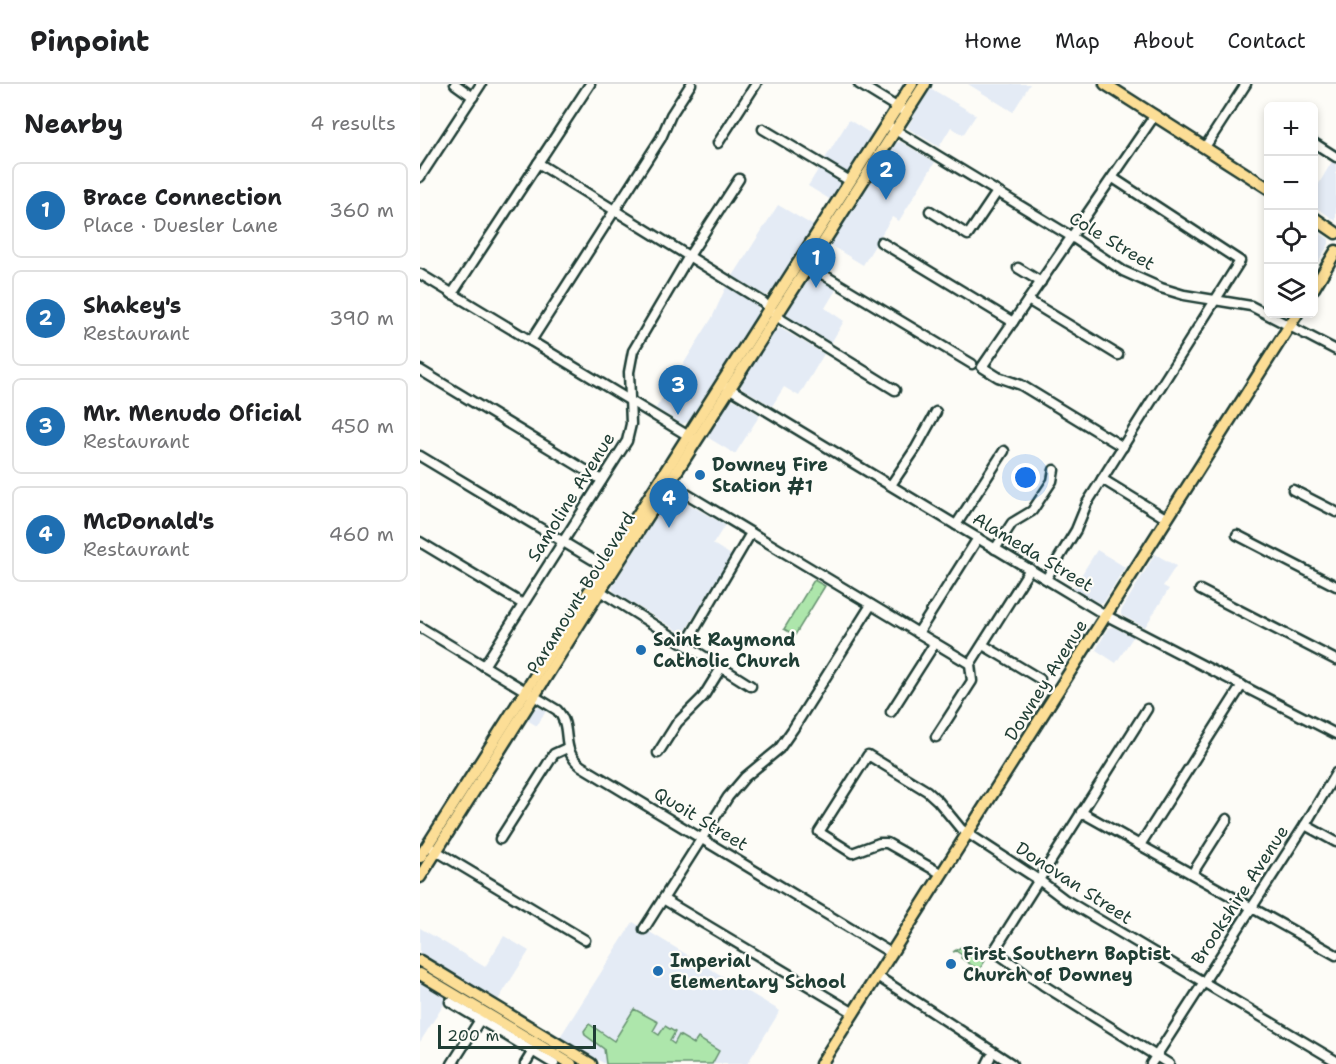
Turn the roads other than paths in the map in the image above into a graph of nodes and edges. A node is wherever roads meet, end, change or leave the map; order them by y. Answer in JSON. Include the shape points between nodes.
{"nodes":[{"id":1,"x":455,"y":84,"type":"edge"},
{"id":2,"x":481,"y":84,"type":"edge"},
{"id":3,"x":590,"y":84,"type":"edge"},
{"id":4,"x":691,"y":84,"type":"edge"},
{"id":5,"x":756,"y":84,"type":"edge"},
{"id":6,"x":860,"y":84,"type":"edge"},
{"id":7,"x":912,"y":84,"type":"edge"},
{"id":8,"x":925,"y":84,"type":"edge"},
{"id":9,"x":1104,"y":84,"type":"edge"},
{"id":10,"x":1246,"y":84,"type":"edge"},
{"id":11,"x":473,"y":97,"type":"junction"},
{"id":12,"x":902,"y":110,"type":"junction"},
{"id":13,"x":1155,"y":115,"type":"junction"},
{"id":14,"x":891,"y":127,"type":"junction"},
{"id":15,"x":763,"y":129,"type":"dead end"},
{"id":16,"x":718,"y":143,"type":"dead end"},
{"id":17,"x":1318,"y":146,"type":"edge"},
{"id":18,"x":1205,"y":147,"type":"junction"},
{"id":19,"x":1336,"y":157,"type":"edge"},
{"id":20,"x":538,"y":163,"type":"junction"},
{"id":21,"x":420,"y":177,"type":"edge"},
{"id":22,"x":1113,"y":178,"type":"junction"},
{"id":23,"x":739,"y":179,"type":"dead end"},
{"id":24,"x":850,"y":181,"type":"junction"},
{"id":25,"x":1264,"y":185,"type":"edge"},
{"id":26,"x":997,"y":192,"type":"junction"},
{"id":27,"x":614,"y":209,"type":"junction"},
{"id":28,"x":930,"y":212,"type":"dead end"},
{"id":29,"x":1318,"y":221,"type":"edge"},
{"id":30,"x":1336,"y":233,"type":"edge"},
{"id":31,"x":1072,"y":237,"type":"junction"},
{"id":32,"x":881,"y":242,"type":"dead end"},
{"id":33,"x":1336,"y":251,"type":"edge"},
{"id":34,"x":689,"y":256,"type":"junction"},
{"id":35,"x":809,"y":266,"type":"junction"},
{"id":36,"x":1018,"y":268,"type":"dead end"},
{"id":37,"x":420,"y":274,"type":"edge"},
{"id":38,"x":1318,"y":281,"type":"edge"},
{"id":39,"x":1041,"y":282,"type":"junction"},
{"id":40,"x":452,"y":294,"type":"junction"},
{"id":41,"x":1028,"y":300,"type":"junction"},
{"id":42,"x":1215,"y":300,"type":"junction"},
{"id":43,"x":773,"y":312,"type":"junction"},
{"id":44,"x":1295,"y":318,"type":"edge"},
{"id":45,"x":1013,"y":322,"type":"junction"},
{"id":46,"x":1289,"y":327,"type":"junction"},
{"id":47,"x":531,"y":340,"type":"junction"},
{"id":48,"x":1336,"y":350,"type":"edge"},
{"id":49,"x":1118,"y":355,"type":"dead end"},
{"id":50,"x":972,"y":364,"type":"dead end"},
{"id":51,"x":420,"y":370,"type":"edge"},
{"id":52,"x":726,"y":386,"type":"junction"},
{"id":53,"x":895,"y":390,"type":"dead end"},
{"id":54,"x":630,"y":401,"type":"junction"},
{"id":55,"x":936,"y":412,"type":"dead end"},
{"id":56,"x":693,"y":438,"type":"junction"},
{"id":57,"x":1123,"y":447,"type":"junction"},
{"id":58,"x":1004,"y":451,"type":"dead end"},
{"id":59,"x":420,"y":456,"type":"edge"},
{"id":60,"x":669,"y":464,"type":"junction"},
{"id":61,"x":1054,"y":470,"type":"dead end"},
{"id":62,"x":1102,"y":479,"type":"junction"},
{"id":63,"x":602,"y":480,"type":"junction"},
{"id":64,"x":670,"y":484,"type":"junction"},
{"id":65,"x":891,"y":485,"type":"junction"},
{"id":66,"x":1293,"y":490,"type":"dead end"},
{"id":67,"x":1336,"y":512,"type":"edge"},
{"id":68,"x":1167,"y":519,"type":"junction"},
{"id":69,"x":956,"y":525,"type":"junction"},
{"id":70,"x":751,"y":533,"type":"junction"},
{"id":71,"x":1237,"y":535,"type":"dead end"},
{"id":72,"x":978,"y":538,"type":"junction"},
{"id":73,"x":420,"y":542,"type":"edge"},
{"id":74,"x":563,"y":542,"type":"junction"},
{"id":75,"x":995,"y":549,"type":"junction"},
{"id":76,"x":608,"y":569,"type":"junction"},
{"id":77,"x":1030,"y":569,"type":"junction"},
{"id":78,"x":1046,"y":579,"type":"junction"},
{"id":79,"x":1336,"y":586,"type":"edge"},
{"id":80,"x":596,"y":588,"type":"junction"},
{"id":81,"x":1200,"y":590,"type":"dead end"},
{"id":82,"x":523,"y":604,"type":"junction"},
{"id":83,"x":871,"y":605,"type":"junction"},
{"id":84,"x":1107,"y":615,"type":"junction"},
{"id":85,"x":420,"y":627,"type":"edge"},
{"id":86,"x":918,"y":633,"type":"junction"},
{"id":87,"x":934,"y":643,"type":"junction"},
{"id":88,"x":686,"y":644,"type":"junction"},
{"id":89,"x":982,"y":645,"type":"junction"},
{"id":90,"x":1336,"y":660,"type":"edge"},
{"id":91,"x":970,"y":664,"type":"junction"},
{"id":92,"x":484,"y":666,"type":"junction"},
{"id":93,"x":721,"y":668,"type":"junction"},
{"id":94,"x":1040,"y":679,"type":"dead end"},
{"id":95,"x":1242,"y":685,"type":"junction"},
{"id":96,"x":751,"y":686,"type":"dead end"},
{"id":97,"x":530,"y":694,"type":"junction"},
{"id":98,"x":1147,"y":709,"type":"dead end"},
{"id":99,"x":891,"y":712,"type":"dead end"},
{"id":100,"x":1336,"y":734,"type":"edge"},
{"id":101,"x":936,"y":737,"type":"dead end"},
{"id":102,"x":567,"y":748,"type":"junction"},
{"id":103,"x":658,"y":753,"type":"dead end"},
{"id":104,"x":1336,"y":773,"type":"edge"},
{"id":105,"x":1081,"y":812,"type":"junction"},
{"id":106,"x":1227,"y":819,"type":"dead end"},
{"id":107,"x":1305,"y":825,"type":"junction"},
{"id":108,"x":968,"y":834,"type":"junction"},
{"id":109,"x":500,"y":839,"type":"dead end"},
{"id":110,"x":701,"y":839,"type":"junction"},
{"id":111,"x":1336,"y":842,"type":"edge"},
{"id":112,"x":1140,"y":845,"type":"junction"},
{"id":113,"x":432,"y":848,"type":"junction"},
{"id":114,"x":420,"y":857,"type":"edge"},
{"id":115,"x":942,"y":874,"type":"junction"},
{"id":116,"x":1192,"y":874,"type":"junction"},
{"id":117,"x":420,"y":877,"type":"edge"},
{"id":118,"x":1039,"y":880,"type":"junction"},
{"id":119,"x":663,"y":899,"type":"junction"},
{"id":120,"x":1251,"y":907,"type":"junction"},
{"id":121,"x":644,"y":929,"type":"dead end"},
{"id":122,"x":585,"y":940,"type":"dead end"},
{"id":123,"x":891,"y":953,"type":"junction"},
{"id":124,"x":1336,"y":955,"type":"edge"},
{"id":125,"x":420,"y":961,"type":"edge"},
{"id":126,"x":420,"y":974,"type":"edge"},
{"id":127,"x":877,"y":976,"type":"junction"},
{"id":128,"x":1203,"y":982,"type":"junction"},
{"id":129,"x":450,"y":1002,"type":"dead end"},
{"id":130,"x":854,"y":1014,"type":"junction"},
{"id":131,"x":482,"y":1016,"type":"junction"},
{"id":132,"x":532,"y":1051,"type":"junction"},
{"id":133,"x":1156,"y":1056,"type":"junction"},
{"id":134,"x":1336,"y":1061,"type":"edge"},
{"id":135,"x":452,"y":1064,"type":"edge"},
{"id":136,"x":525,"y":1064,"type":"edge"},
{"id":137,"x":554,"y":1064,"type":"edge"},
{"id":138,"x":571,"y":1064,"type":"edge"},
{"id":139,"x":591,"y":1064,"type":"edge"},
{"id":140,"x":821,"y":1064,"type":"edge"},
{"id":141,"x":1012,"y":1064,"type":"edge"},
{"id":142,"x":1151,"y":1064,"type":"edge"},
{"id":143,"x":1169,"y":1064,"type":"edge"}],
"edges":[{"from":1,"to":11,"type":"street"},
{"from":2,"to":11,"type":"street"},
{"from":3,"to":20,"type":"street"},
{"from":4,"to":27,"type":"street"},
{"from":5,"to":16,"type":"street"},
{"from":6,"to":12,"type":"street"},
{"from":7,"to":12,"type":"main road","name":"Paramount Boulevard"},
{"from":8,"to":12,"type":"main road","name":"Paramount Boulevard"},
{"from":9,"to":13,"type":"main road"},
{"from":10,"to":18,"type":"street"},
{"from":11,"to":21,"type":"street"},
{"from":12,"to":14,"type":"main road","name":"Paramount Boulevard"},
{"from":13,"to":18,"type":"main road"},
{"from":13,"to":22,"type":"street"},
{"from":14,"to":24,"type":"main road","name":"Paramount Boulevard"},
{"from":14,"to":26,"type":"street","name":"Cole Street"},
{"from":14,"to":35,"type":"main road","name":"Paramount Boulevard"},
{"from":15,"to":24,"type":"street"},
{"from":17,"to":19,"type":"street"},
{"from":18,"to":25,"type":"main road"},
{"from":20,"to":27,"type":"street"},
{"from":20,"to":40,"type":"street"},
{"from":22,"to":31,"type":"street"},
{"from":22,"to":42,"type":"street","via":[[1240,261]]},
{"from":23,"to":34,"type":"street","name":"Samoline Avenue"},
{"from":24,"to":43,"type":"main road","name":"Paramount Boulevard"},
{"from":26,"to":28,"type":"street","via":[[968,236]]},
{"from":26,"to":31,"type":"street","name":"Cole Street"},
{"from":27,"to":34,"type":"street"},
{"from":27,"to":47,"type":"street"},
{"from":29,"to":30,"type":"main road"},
{"from":31,"to":39,"type":"street"},
{"from":31,"to":42,"type":"street","name":"Cole Street","via":[[1140,279],[1184,295]]},
{"from":32,"to":45,"type":"street"},
{"from":33,"to":38,"type":"main road"},
{"from":34,"to":43,"type":"street"},
{"from":34,"to":54,"type":"street","name":"Samoline Avenue","via":[[633,351]]},
{"from":35,"to":43,"type":"main road","name":"Paramount Boulevard"},
{"from":35,"to":50,"type":"street"},
{"from":36,"to":39,"type":"street"},
{"from":37,"to":40,"type":"street"},
{"from":39,"to":41,"type":"street"},
{"from":40,"to":47,"type":"street"},
{"from":41,"to":45,"type":"street"},
{"from":41,"to":49,"type":"street"},
{"from":42,"to":46,"type":"street","name":"Cole Street","via":[[1251,306]]},
{"from":42,"to":57,"type":"street"},
{"from":43,"to":52,"type":"main road","name":"Paramount Boulevard"},
{"from":43,"to":53,"type":"street"},
{"from":44,"to":46,"type":"main road","name":"Downey Avenue"},
{"from":45,"to":57,"type":"street","via":[[982,367],[1021,385]]},
{"from":46,"to":48,"type":"street","name":"Cole Street"},
{"from":46,"to":68,"type":"main road","name":"Downey Avenue"},
{"from":47,"to":54,"type":"street"},
{"from":51,"to":63,"type":"street"},
{"from":52,"to":56,"type":"main road","name":"Paramount Boulevard"},
{"from":52,"to":65,"type":"street","name":"Alameda Street"},
{"from":54,"to":56,"type":"street"},
{"from":54,"to":63,"type":"street","name":"Samoline Avenue","via":[[628,436]]},
{"from":55,"to":65,"type":"street"},
{"from":56,"to":60,"type":"main road","name":"Paramount Boulevard"},
{"from":56,"to":64,"type":"main road","name":"Paramount Boulevard"},
{"from":57,"to":62,"type":"street"},
{"from":58,"to":69,"type":"street"},
{"from":59,"to":74,"type":"street"},
{"from":60,"to":64,"type":"main road"},
{"from":60,"to":76,"type":"main road","name":"Paramount Boulevard"},
{"from":61,"to":75,"type":"street","via":[[1052,481],[1032,511],[1011,524]]},
{"from":62,"to":68,"type":"street"},
{"from":62,"to":78,"type":"street"},
{"from":63,"to":74,"type":"street","name":"Samoline Avenue"},
{"from":64,"to":70,"type":"street"},
{"from":64,"to":76,"type":"main road","name":"Paramount Boulevard"},
{"from":65,"to":69,"type":"street","name":"Alameda Street"},
{"from":66,"to":67,"type":"street"},
{"from":68,"to":84,"type":"main road","name":"Downey Avenue"},
{"from":69,"to":72,"type":"street","name":"Alameda Street"},
{"from":70,"to":83,"type":"street"},
{"from":70,"to":88,"type":"street"},
{"from":71,"to":79,"type":"street"},
{"from":72,"to":75,"type":"street","name":"Alameda Street"},
{"from":72,"to":86,"type":"street"},
{"from":73,"to":82,"type":"street"},
{"from":74,"to":76,"type":"street"},
{"from":74,"to":82,"type":"street","name":"Samoline Avenue"},
{"from":75,"to":77,"type":"street","name":"Alameda Street"},
{"from":76,"to":80,"type":"main road","name":"Paramount Boulevard"},
{"from":77,"to":78,"type":"street","name":"Alameda Street"},
{"from":77,"to":89,"type":"street"},
{"from":78,"to":84,"type":"street","name":"Alameda Street"},
{"from":80,"to":88,"type":"street"},
{"from":80,"to":97,"type":"main road","name":"Paramount Boulevard"},
{"from":81,"to":90,"type":"street"},
{"from":82,"to":92,"type":"street","name":"Samoline Avenue"},
{"from":83,"to":86,"type":"street"},
{"from":83,"to":110,"type":"street","via":[[779,749],[734,790]]},
{"from":84,"to":95,"type":"street","name":"Alameda Street"},
{"from":84,"to":108,"type":"main road","name":"Downey Avenue"},
{"from":85,"to":92,"type":"street"},
{"from":86,"to":87,"type":"street"},
{"from":87,"to":91,"type":"street"},
{"from":87,"to":99,"type":"street"},
{"from":88,"to":93,"type":"street"},
{"from":89,"to":91,"type":"street"},
{"from":89,"to":94,"type":"street"},
{"from":91,"to":101,"type":"street","via":[[972,681]]},
{"from":92,"to":97,"type":"street"},
{"from":93,"to":96,"type":"street"},
{"from":93,"to":103,"type":"street"},
{"from":95,"to":100,"type":"street","name":"Alameda Street"},
{"from":95,"to":112,"type":"street"},
{"from":97,"to":102,"type":"street","via":[[562,716]]},
{"from":97,"to":113,"type":"main road","name":"Paramount Boulevard"},
{"from":98,"to":105,"type":"street"},
{"from":102,"to":109,"type":"street","via":[[554,754]]},
{"from":102,"to":110,"type":"street","name":"Quoit Street","via":[[581,766]]},
{"from":104,"to":107,"type":"street","name":"Brookshire Avenue"},
{"from":105,"to":112,"type":"street"},
{"from":105,"to":118,"type":"street"},
{"from":106,"to":116,"type":"street"},
{"from":107,"to":111,"type":"street"},
{"from":107,"to":120,"type":"street","name":"Brookshire Avenue"},
{"from":108,"to":115,"type":"main road","name":"Downey Avenue"},
{"from":108,"to":115,"type":"street","name":"Donovan Street","via":[[933,796],[868,755],[819,832],[852,853],[879,843],[890,844]]},
{"from":108,"to":118,"type":"street","name":"Donovan Street"},
{"from":110,"to":119,"type":"street"},
{"from":110,"to":123,"type":"street","name":"Quoit Street"},
{"from":112,"to":116,"type":"street"},
{"from":113,"to":114,"type":"main road","name":"Paramount Boulevard"},
{"from":113,"to":117,"type":"main road","name":"Paramount Boulevard"},
{"from":113,"to":122,"type":"street"},
{"from":115,"to":123,"type":"main road","name":"Downey Avenue"},
{"from":116,"to":120,"type":"street"},
{"from":118,"to":128,"type":"street","name":"Donovan Street"},
{"from":118,"to":133,"type":"street","via":[[994,951]]},
{"from":119,"to":121,"type":"street"},
{"from":119,"to":130,"type":"street"},
{"from":120,"to":124,"type":"street"},
{"from":120,"to":128,"type":"street","name":"Brookshire Avenue"},
{"from":123,"to":127,"type":"main road","name":"Downey Avenue"},
{"from":125,"to":139,"type":"main road"},
{"from":126,"to":131,"type":"main road"},
{"from":127,"to":130,"type":"main road","name":"Downey Avenue"},
{"from":127,"to":141,"type":"street"},
{"from":128,"to":133,"type":"street","name":"Brookshire Avenue"},
{"from":128,"to":134,"type":"street","name":"Donovan Street"},
{"from":129,"to":131,"type":"street"},
{"from":130,"to":140,"type":"main road","name":"Downey Avenue"},
{"from":131,"to":132,"type":"street"},
{"from":131,"to":135,"type":"street"},
{"from":131,"to":138,"type":"main road"},
{"from":132,"to":136,"type":"street"},
{"from":132,"to":137,"type":"street"},
{"from":133,"to":142,"type":"street","name":"Brookshire Avenue"},
{"from":133,"to":143,"type":"street"}]}
